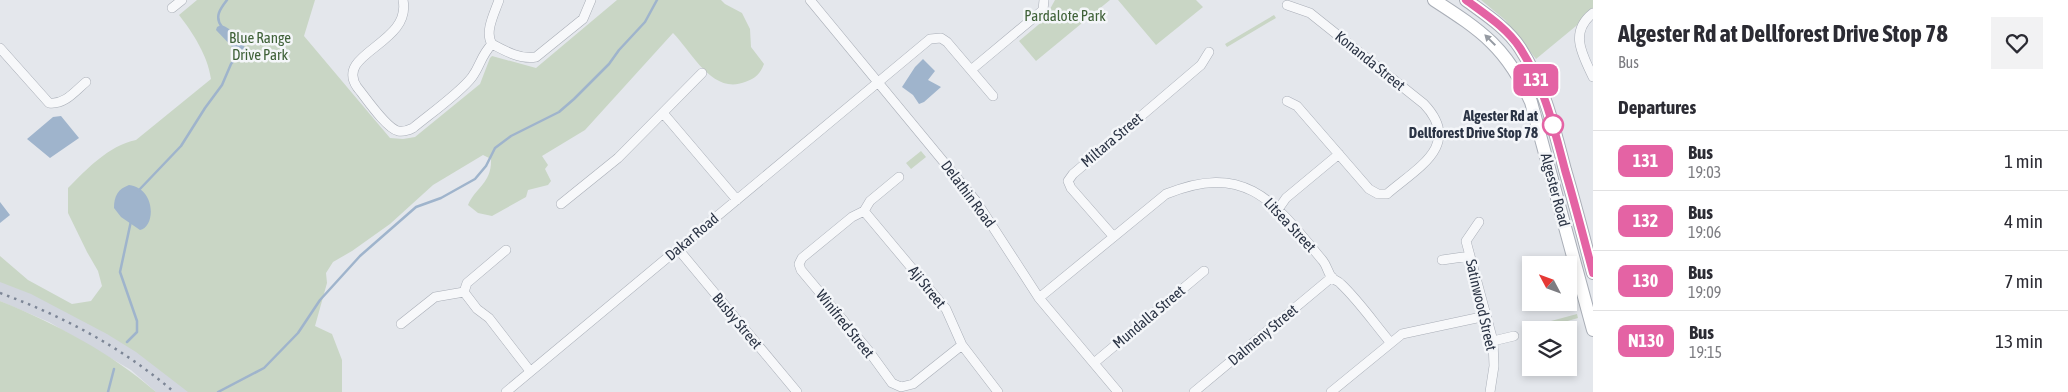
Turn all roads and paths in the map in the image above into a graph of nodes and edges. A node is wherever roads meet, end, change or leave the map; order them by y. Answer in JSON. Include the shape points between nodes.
{"nodes":[{"id":1,"x":182,"y":0,"type":"edge"},
{"id":2,"x":403,"y":0,"type":"edge"},
{"id":3,"x":499,"y":0,"type":"edge"},
{"id":4,"x":591,"y":0,"type":"edge"},
{"id":5,"x":810,"y":0,"type":"edge"},
{"id":6,"x":1044,"y":0,"type":"edge"},
{"id":7,"x":1434,"y":0,"type":"edge"},
{"id":8,"x":1466,"y":0,"type":"edge"},
{"id":9,"x":1287,"y":5,"type":"dead end"},
{"id":10,"x":172,"y":8,"type":"dead end"},
{"id":11,"x":1593,"y":13,"type":"edge"},
{"id":12,"x":492,"y":44,"type":"junction"},
{"id":13,"x":0,"y":48,"type":"edge"},
{"id":14,"x":1209,"y":52,"type":"dead end"},
{"id":15,"x":971,"y":70,"type":"junction"},
{"id":16,"x":702,"y":73,"type":"dead end"},
{"id":17,"x":1593,"y":76,"type":"edge"},
{"id":18,"x":86,"y":82,"type":"dead end"},
{"id":19,"x":878,"y":82,"type":"junction"},
{"id":20,"x":992,"y":96,"type":"dead end"},
{"id":21,"x":1287,"y":101,"type":"dead end"},
{"id":22,"x":663,"y":113,"type":"junction"},
{"id":23,"x":1339,"y":154,"type":"junction"},
{"id":24,"x":899,"y":177,"type":"dead end"},
{"id":25,"x":737,"y":200,"type":"junction"},
{"id":26,"x":561,"y":204,"type":"dead end"},
{"id":27,"x":1279,"y":208,"type":"junction"},
{"id":28,"x":864,"y":212,"type":"junction"},
{"id":29,"x":1479,"y":222,"type":"dead end"},
{"id":30,"x":1112,"y":236,"type":"junction"},
{"id":31,"x":678,"y":249,"type":"junction"},
{"id":32,"x":506,"y":250,"type":"dead end"},
{"id":33,"x":1470,"y":256,"type":"junction"},
{"id":34,"x":1442,"y":260,"type":"dead end"},
{"id":35,"x":1204,"y":271,"type":"dead end"},
{"id":36,"x":1593,"y":273,"type":"edge"},
{"id":37,"x":1332,"y":277,"type":"junction"},
{"id":38,"x":464,"y":292,"type":"junction"},
{"id":39,"x":1039,"y":298,"type":"junction"},
{"id":40,"x":1486,"y":316,"type":"junction"},
{"id":41,"x":401,"y":324,"type":"dead end"},
{"id":42,"x":1593,"y":330,"type":"edge"},
{"id":43,"x":1514,"y":336,"type":"dead end"},
{"id":44,"x":1493,"y":341,"type":"junction"},
{"id":45,"x":1390,"y":342,"type":"junction"},
{"id":46,"x":962,"y":344,"type":"junction"},
{"id":47,"x":1094,"y":363,"type":"junction"},
{"id":48,"x":530,"y":371,"type":"junction"},
{"id":49,"x":506,"y":392,"type":"edge"},
{"id":50,"x":797,"y":392,"type":"edge"},
{"id":51,"x":998,"y":392,"type":"edge"},
{"id":52,"x":1118,"y":392,"type":"edge"},
{"id":53,"x":1194,"y":392,"type":"edge"},
{"id":54,"x":1331,"y":392,"type":"edge"},
{"id":55,"x":1490,"y":392,"type":"edge"}],
"edges":[{"from":1,"to":10,"type":"street"},
{"from":2,"to":12,"type":"street","via":[[404,12],[396,30],[357,62],[352,74],[353,81],[396,130],[404,132],[413,128],[468,81]]},
{"from":3,"to":12,"type":"street","via":[[490,30]]},
{"from":4,"to":12,"type":"street","via":[[583,19],[536,57],[524,57]]},
{"from":5,"to":19,"type":"street","name":"Delathin Road"},
{"from":6,"to":15,"type":"street","via":[[1043,10]]},
{"from":42,"to":7,"type":"main road","name":"Algester Road","one_way":true,"via":[[1531,102],[1521,79],[1486,36]]},
{"from":8,"to":36,"type":"main road","name":"Algester Road","via":[[1502,27],[1520,47],[1533,72],[1560,147]]},
{"from":9,"to":23,"type":"street","name":"Konanda Street","via":[[1310,12],[1424,104],[1439,126],[1440,140],[1434,154],[1387,194],[1369,189]]},
{"from":11,"to":17,"type":"street","via":[[1582,24],[1578,34]]},
{"from":13,"to":18,"type":"street","via":[[48,103],[63,101]]},
{"from":14,"to":30,"type":"street","name":"Miltara Street","via":[[1201,65],[1068,181]]},
{"from":15,"to":19,"type":"street","name":"Dakar Road","via":[[947,42],[936,38],[930,39]]},
{"from":15,"to":20,"type":"street"},
{"from":16,"to":22,"type":"street"},
{"from":19,"to":25,"type":"street","name":"Dakar Road"},
{"from":19,"to":39,"type":"street","name":"Delathin Road","via":[[976,201]]},
{"from":21,"to":23,"type":"street","via":[[1297,106]]},
{"from":22,"to":25,"type":"street"},
{"from":22,"to":26,"type":"street","via":[[618,158]]},
{"from":23,"to":27,"type":"street","via":[[1286,198]]},
{"from":24,"to":28,"type":"street","name":"Winifred Street","via":[[870,201]]},
{"from":25,"to":31,"type":"street","name":"Dakar Road"},
{"from":27,"to":30,"type":"street","name":"Litsea Street","via":[[1246,187],[1206,182],[1166,194]]},
{"from":27,"to":37,"type":"street","name":"Litsea Street"},
{"from":28,"to":46,"type":"street","name":"Aji Street","via":[[946,309]]},
{"from":28,"to":46,"type":"street","name":"Winifred Street","via":[[852,217],[802,258],[801,270],[892,383],[902,387],[913,384]]},
{"from":29,"to":33,"type":"street","name":"Satinwood Street","via":[[1466,241]]},
{"from":30,"to":39,"type":"street","name":"Litsea Street"},
{"from":31,"to":48,"type":"street","name":"Dakar Road"},
{"from":31,"to":50,"type":"street","name":"Busby Street"},
{"from":32,"to":38,"type":"street","via":[[466,283]]},
{"from":33,"to":34,"type":"street"},
{"from":33,"to":40,"type":"street","name":"Satinwood Street"},
{"from":35,"to":47,"type":"street","name":"Mundalla Street"},
{"from":37,"to":45,"type":"street","name":"Litsea Street"},
{"from":37,"to":53,"type":"street","name":"Dalmeny Street"},
{"from":38,"to":41,"type":"street","via":[[435,296]]},
{"from":38,"to":48,"type":"street","via":[[489,318]]},
{"from":39,"to":47,"type":"street","name":"Delathin Road"},
{"from":40,"to":44,"type":"street","name":"Satinwood Street"},
{"from":40,"to":45,"type":"street","via":[[1412,331]]},
{"from":43,"to":44,"type":"street"},
{"from":44,"to":55,"type":"street","name":"Satinwood Street"},
{"from":45,"to":54,"type":"street"},
{"from":46,"to":51,"type":"street","name":"Aji Street"},
{"from":47,"to":52,"type":"street","name":"Delathin Road"},
{"from":48,"to":49,"type":"street","name":"Dakar Road"}]}
